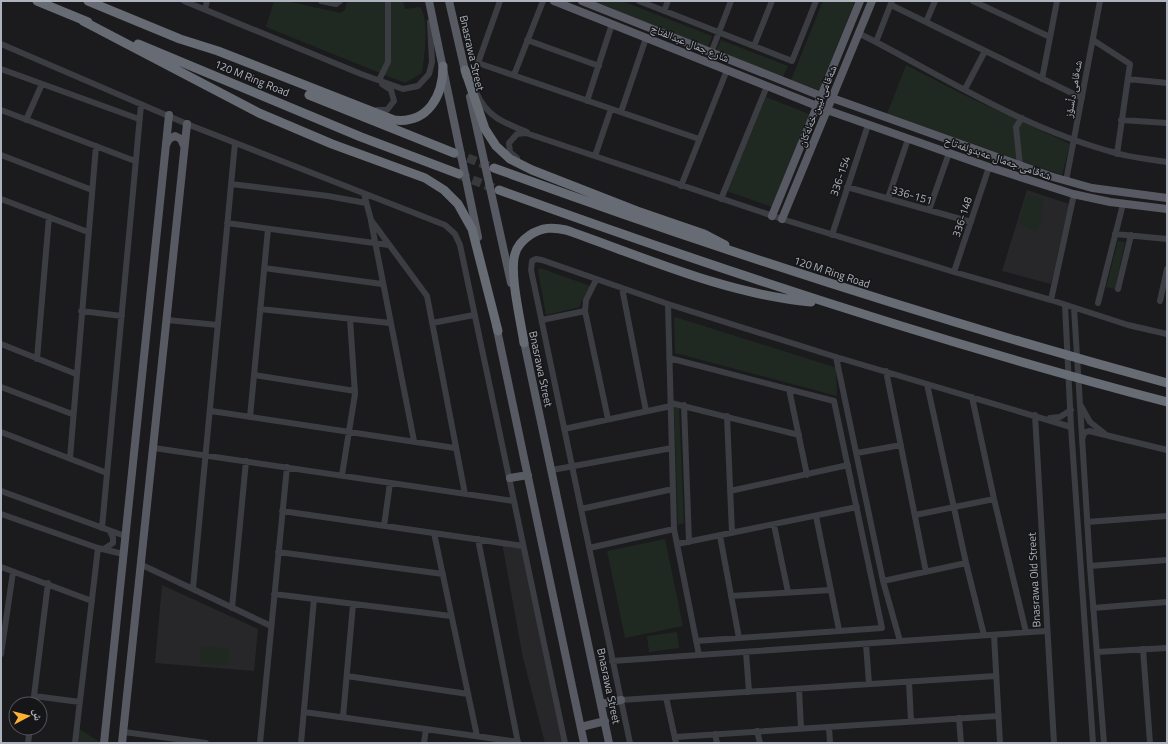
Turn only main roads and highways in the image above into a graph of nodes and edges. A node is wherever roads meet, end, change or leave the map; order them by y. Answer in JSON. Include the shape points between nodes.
{"nodes":[{"id":1,"x":38,"y":1,"type":"edge"},
{"id":2,"x":87,"y":1,"type":"edge"},
{"id":3,"x":449,"y":1,"type":"edge"},
{"id":4,"x":554,"y":1,"type":"edge"},
{"id":5,"x":582,"y":1,"type":"edge"},
{"id":6,"x":860,"y":1,"type":"edge"},
{"id":7,"x":872,"y":1,"type":"edge"},
{"id":8,"x":430,"y":5,"type":"edge"},
{"id":9,"x":83,"y":21,"type":"junction"},
{"id":10,"x":631,"y":21,"type":"junction"},
{"id":11,"x":627,"y":30,"type":"junction"},
{"id":12,"x":443,"y":66,"type":"junction"},
{"id":13,"x":465,"y":70,"type":"junction"},
{"id":14,"x":821,"y":96,"type":"junction"},
{"id":15,"x":832,"y":98,"type":"junction"},
{"id":16,"x":817,"y":106,"type":"junction"},
{"id":17,"x":827,"y":110,"type":"junction"},
{"id":18,"x":169,"y":115,"type":"road end"},
{"id":19,"x":187,"y":124,"type":"road end"},
{"id":20,"x":166,"y":146,"type":"junction"},
{"id":21,"x":185,"y":149,"type":"junction"},
{"id":22,"x":454,"y":153,"type":"tunnel mouth"},
{"id":23,"x":494,"y":168,"type":"tunnel mouth"},
{"id":24,"x":459,"y":174,"type":"tunnel mouth"},
{"id":25,"x":499,"y":190,"type":"tunnel mouth"},
{"id":26,"x":1167,"y":198,"type":"edge"},
{"id":27,"x":1167,"y":209,"type":"edge"},
{"id":28,"x":772,"y":216,"type":"road end"},
{"id":29,"x":782,"y":219,"type":"road end"},
{"id":30,"x":875,"y":299,"type":"junction"},
{"id":31,"x":827,"y":304,"type":"junction"},
{"id":32,"x":498,"y":331,"type":"junction"},
{"id":33,"x":524,"y":343,"type":"junction"},
{"id":34,"x":1167,"y":383,"type":"edge"},
{"id":35,"x":1167,"y":402,"type":"edge"},
{"id":36,"x":528,"y":475,"type":"junction"},
{"id":37,"x":510,"y":478,"type":"road end"},
{"id":38,"x":621,"y":700,"type":"road end"},
{"id":39,"x":601,"y":704,"type":"junction"},
{"id":40,"x":605,"y":720,"type":"junction"},
{"id":41,"x":580,"y":727,"type":"junction"},
{"id":42,"x":104,"y":743,"type":"edge"},
{"id":43,"x":122,"y":743,"type":"edge"},
{"id":44,"x":584,"y":743,"type":"edge"},
{"id":45,"x":609,"y":743,"type":"edge"}],
"edges":[{"from":1,"to":9,"type":"highway","name":"120 M Ring Road"},
{"from":2,"to":12,"type":"highway","via":[[394,120],[414,119],[427,112],[435,103],[441,89]]},
{"from":2,"to":22,"type":"highway","name":"120 M Ring Road"},
{"from":3,"to":13,"type":"main road","name":"Bnasrawa Street"},
{"from":4,"to":11,"type":"main road","name":"شارع جمال عبدالفتاح"},
{"from":5,"to":10,"type":"main road","name":"شارع جمال عبدالفتاح"},
{"from":6,"to":14,"type":"main road","name":"شەقامی ئیبن خەلەکان"},
{"from":7,"to":15,"type":"main road","name":"شەقامی ئیبن خەلەکان"},
{"from":8,"to":12,"type":"main road"},
{"from":9,"to":24,"type":"highway","name":"120 M Ring Road","via":[[340,128]]},
{"from":9,"to":32,"type":"highway","via":[[259,113],[332,144],[424,178],[444,190],[458,204],[472,229]]},
{"from":10,"to":11,"type":"main road"},
{"from":10,"to":14,"type":"main road","name":"شارع جمال عبدالفتاح"},
{"from":11,"to":16,"type":"main road","name":"شارع جمال عبدالفتاح"},
{"from":12,"to":32,"type":"main road"},
{"from":13,"to":30,"type":"highway","via":[[485,129],[501,151],[517,163],[637,211],[704,234],[753,257]]},
{"from":13,"to":33,"type":"main road","name":"Bnasrawa Street"},
{"from":14,"to":16,"type":"main road","name":"شەقامی ئیبن خەلەکان"},
{"from":15,"to":17,"type":"main road","name":"شەقامی ئیبن خەلەکان"},
{"from":15,"to":26,"type":"main road","name":"شەقامی جەمال عەبدولفەتاح","via":[[1066,181],[1092,188]]},
{"from":16,"to":28,"type":"main road","name":"شەقامی ئیبن خەلەکان"},
{"from":17,"to":27,"type":"main road","name":"شەقامی جەمال عەبدولفەتاح","via":[[1074,194],[1123,204]]},
{"from":17,"to":29,"type":"main road","name":"شەقامی ئیبن خەلەکان"},
{"from":18,"to":20,"type":"main road"},
{"from":19,"to":21,"type":"main road"},
{"from":20,"to":21,"type":"main road","via":[[170,138],[177,137],[183,141]]},
{"from":20,"to":42,"type":"main road"},
{"from":21,"to":43,"type":"main road"},
{"from":23,"to":30,"type":"highway","name":"120 M Ring Road","via":[[699,241]]},
{"from":25,"to":31,"type":"highway"},
{"from":30,"to":34,"type":"highway","name":"120 M Ring Road"},
{"from":31,"to":33,"type":"highway","via":[[783,300],[741,290],[566,230],[549,228],[536,231],[527,237],[515,254],[514,268]]},
{"from":31,"to":35,"type":"highway"},
{"from":32,"to":36,"type":"main road"},
{"from":33,"to":39,"type":"main road","name":"Bnasrawa Street"},
{"from":36,"to":37,"type":"main road"},
{"from":36,"to":41,"type":"main road"},
{"from":38,"to":39,"type":"main road"},
{"from":39,"to":40,"type":"main road","name":"Bnasrawa Street"},
{"from":40,"to":41,"type":"main road"},
{"from":40,"to":45,"type":"main road","name":"Bnasrawa Street"},
{"from":41,"to":44,"type":"main road"}]}
